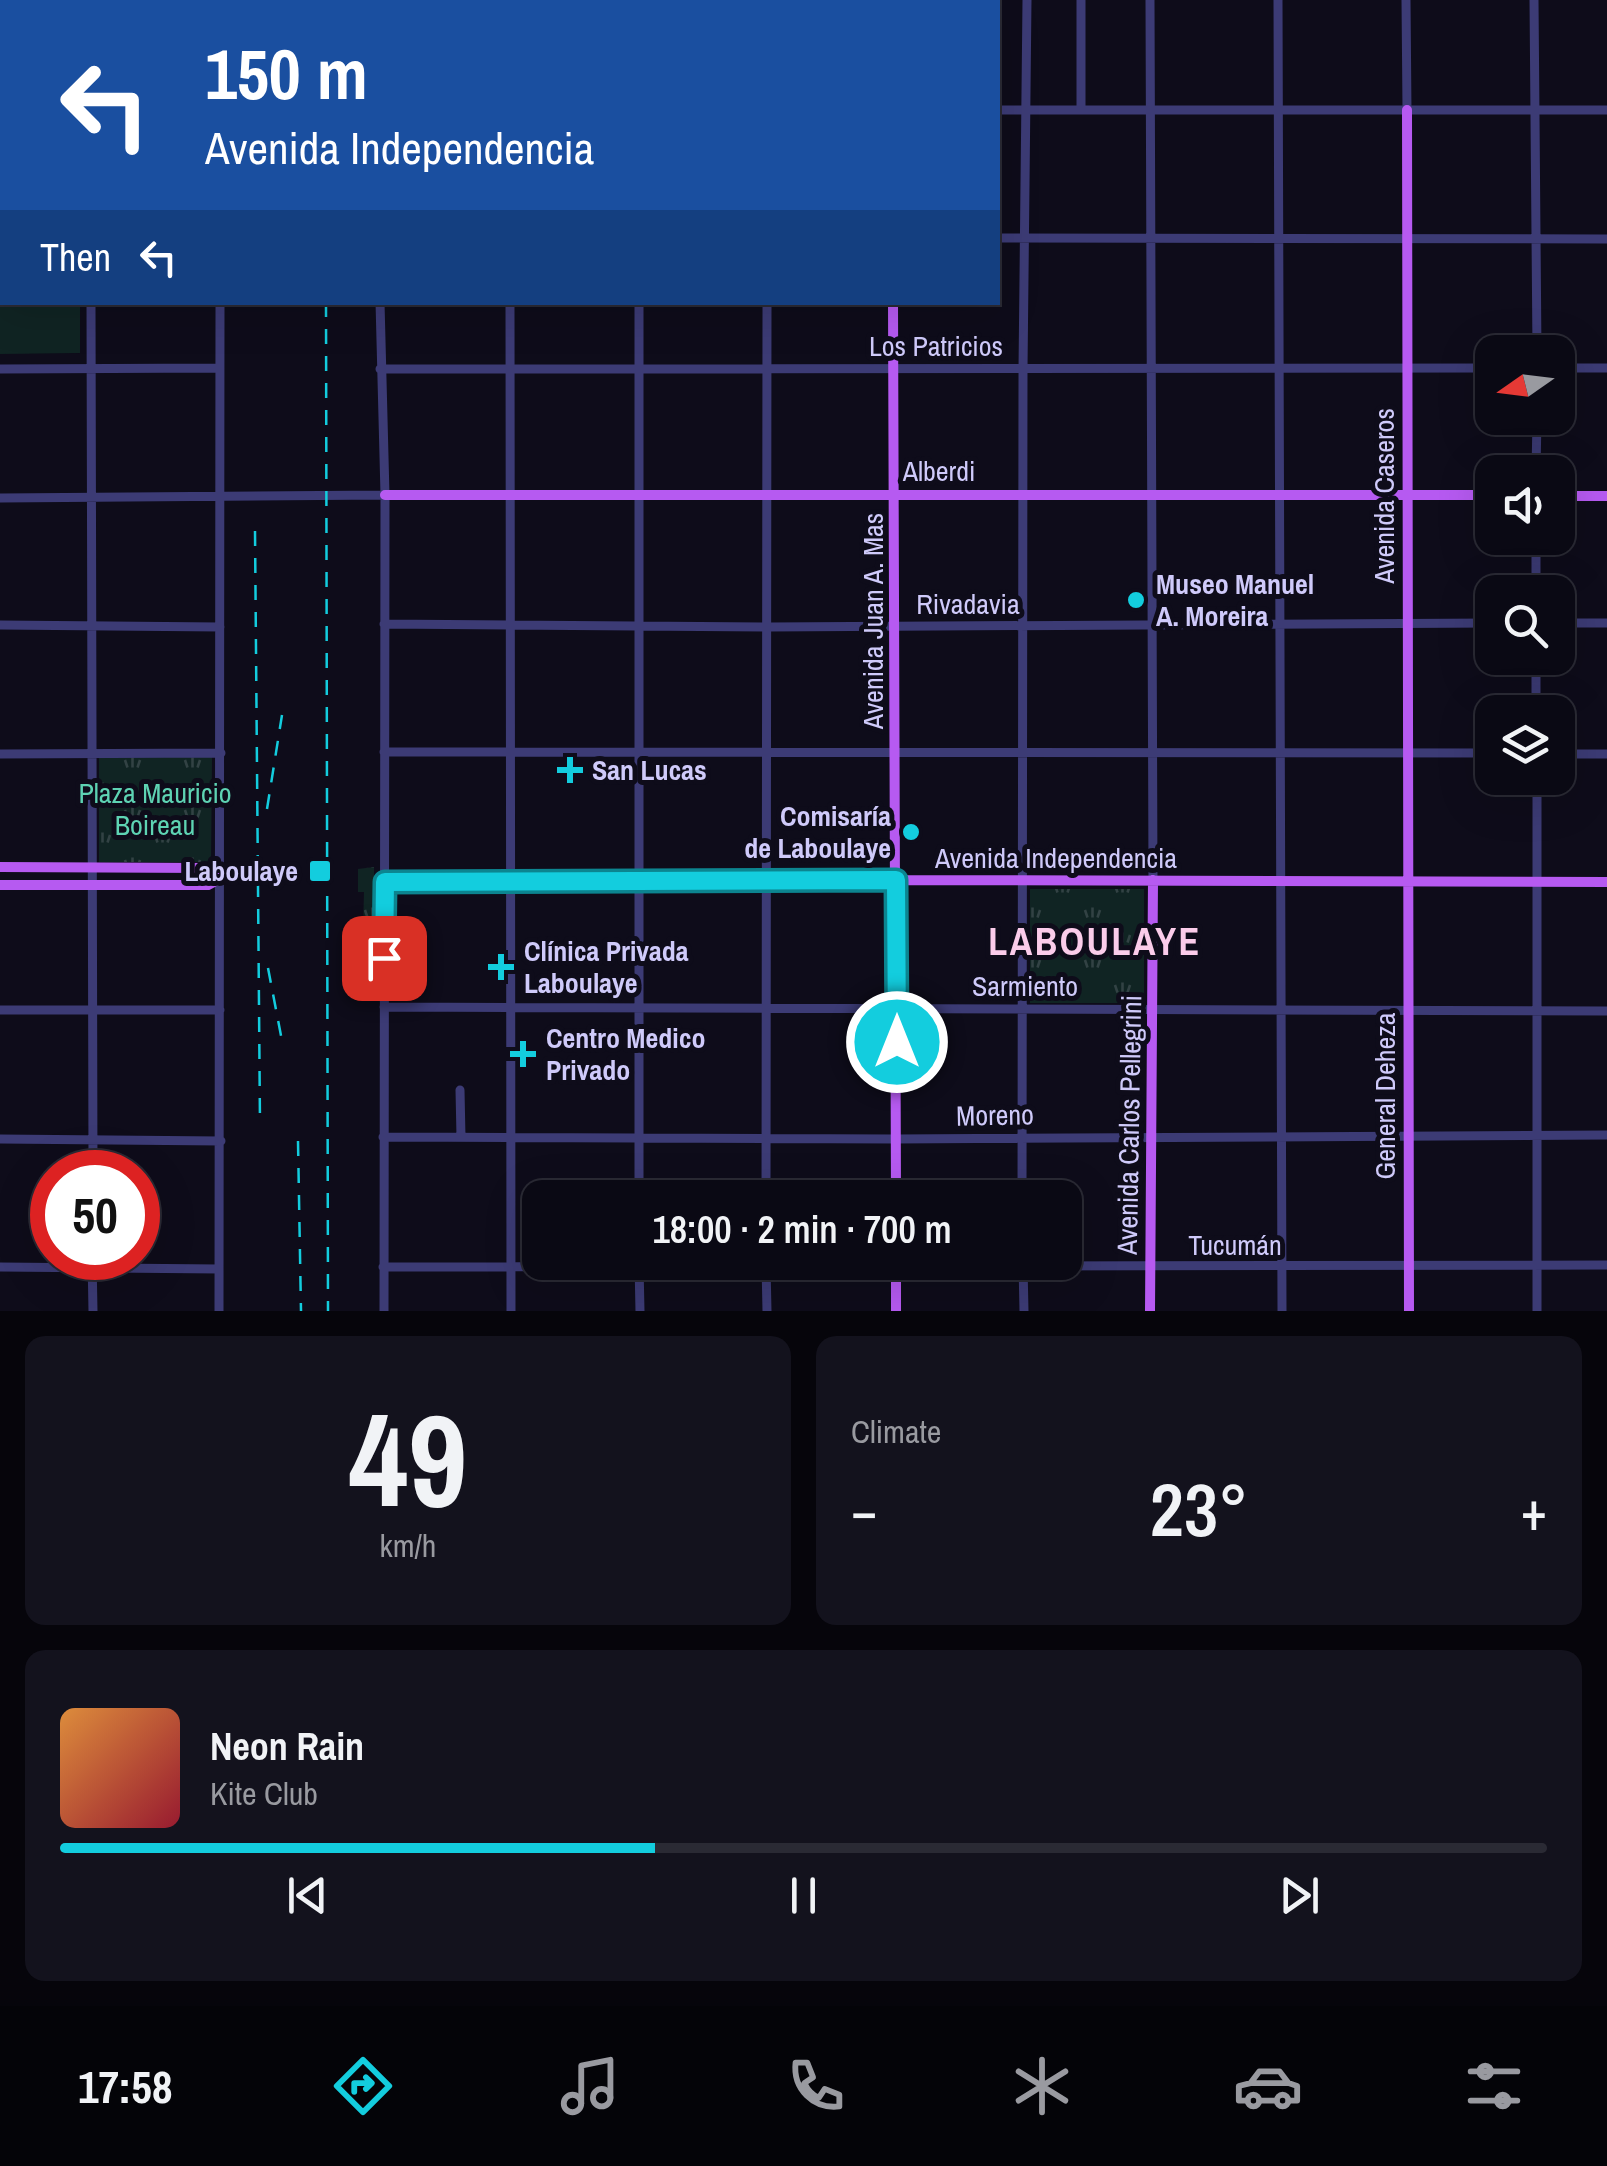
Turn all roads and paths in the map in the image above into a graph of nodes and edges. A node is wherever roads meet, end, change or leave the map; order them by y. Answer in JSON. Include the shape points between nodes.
{"nodes":[{"id":1,"x":1026,"y":0,"type":"edge"},
{"id":2,"x":1081,"y":0,"type":"edge"},
{"id":3,"x":1150,"y":0,"type":"edge"},
{"id":4,"x":1278,"y":0,"type":"edge"},
{"id":5,"x":1406,"y":0,"type":"edge"},
{"id":6,"x":1534,"y":0,"type":"edge"},
{"id":7,"x":1000,"y":110,"type":"edge"},
{"id":8,"x":1026,"y":110,"type":"junction"},
{"id":9,"x":1081,"y":110,"type":"junction"},
{"id":10,"x":1150,"y":110,"type":"junction"},
{"id":11,"x":1280,"y":110,"type":"junction"},
{"id":12,"x":1407,"y":110,"type":"junction"},
{"id":13,"x":1536,"y":110,"type":"junction"},
{"id":14,"x":1607,"y":110,"type":"edge"},
{"id":15,"x":1000,"y":238,"type":"edge"},
{"id":16,"x":1025,"y":238,"type":"junction"},
{"id":17,"x":1151,"y":238,"type":"junction"},
{"id":18,"x":1280,"y":238,"type":"junction"},
{"id":19,"x":1407,"y":238,"type":"junction"},
{"id":20,"x":1537,"y":238,"type":"junction"},
{"id":21,"x":1607,"y":239,"type":"edge"},
{"id":22,"x":91,"y":305,"type":"edge"},
{"id":23,"x":220,"y":305,"type":"edge"},
{"id":24,"x":380,"y":305,"type":"edge"},
{"id":25,"x":510,"y":305,"type":"edge"},
{"id":26,"x":639,"y":305,"type":"edge"},
{"id":27,"x":768,"y":305,"type":"edge"},
{"id":28,"x":893,"y":305,"type":"edge"},
{"id":29,"x":1538,"y":335,"type":"edge"},
{"id":30,"x":91,"y":368,"type":"junction"},
{"id":31,"x":220,"y":368,"type":"junction"},
{"id":32,"x":1151,"y":368,"type":"junction"},
{"id":33,"x":1280,"y":368,"type":"junction"},
{"id":34,"x":1408,"y":368,"type":"junction"},
{"id":35,"x":1475,"y":368,"type":"edge"},
{"id":36,"x":1575,"y":368,"type":"edge"},
{"id":37,"x":1607,"y":368,"type":"edge"},
{"id":38,"x":0,"y":369,"type":"edge"},
{"id":39,"x":380,"y":369,"type":"junction"},
{"id":40,"x":510,"y":369,"type":"junction"},
{"id":41,"x":638,"y":369,"type":"junction"},
{"id":42,"x":768,"y":369,"type":"junction"},
{"id":43,"x":894,"y":369,"type":"junction"},
{"id":44,"x":1023,"y":369,"type":"junction"},
{"id":45,"x":638,"y":493,"type":"junction"},
{"id":46,"x":770,"y":493,"type":"junction"},
{"id":47,"x":512,"y":494,"type":"junction"},
{"id":48,"x":895,"y":494,"type":"junction"},
{"id":49,"x":1024,"y":494,"type":"junction"},
{"id":50,"x":1150,"y":494,"type":"junction"},
{"id":51,"x":1280,"y":495,"type":"junction"},
{"id":52,"x":1406,"y":495,"type":"junction"},
{"id":53,"x":385,"y":496,"type":"junction"},
{"id":54,"x":1475,"y":496,"type":"edge"},
{"id":55,"x":1575,"y":496,"type":"edge"},
{"id":56,"x":1607,"y":496,"type":"edge"},
{"id":57,"x":220,"y":497,"type":"junction"},
{"id":58,"x":0,"y":498,"type":"edge"},
{"id":59,"x":94,"y":498,"type":"junction"},
{"id":60,"x":1406,"y":622,"type":"junction"},
{"id":61,"x":1475,"y":623,"type":"edge"},
{"id":62,"x":1575,"y":623,"type":"edge"},
{"id":63,"x":1607,"y":623,"type":"edge"},
{"id":64,"x":94,"y":624,"type":"junction"},
{"id":65,"x":384,"y":624,"type":"junction"},
{"id":66,"x":0,"y":625,"type":"edge"},
{"id":67,"x":511,"y":625,"type":"junction"},
{"id":68,"x":1278,"y":625,"type":"junction"},
{"id":69,"x":640,"y":626,"type":"junction"},
{"id":70,"x":894,"y":626,"type":"junction"},
{"id":71,"x":1024,"y":626,"type":"junction"},
{"id":72,"x":1152,"y":626,"type":"junction"},
{"id":73,"x":220,"y":627,"type":"junction"},
{"id":74,"x":770,"y":627,"type":"junction"},
{"id":75,"x":1023,"y":750,"type":"junction"},
{"id":76,"x":221,"y":752,"type":"junction"},
{"id":77,"x":384,"y":752,"type":"junction"},
{"id":78,"x":511,"y":752,"type":"junction"},
{"id":79,"x":640,"y":752,"type":"junction"},
{"id":80,"x":768,"y":752,"type":"junction"},
{"id":81,"x":94,"y":753,"type":"junction"},
{"id":82,"x":896,"y":753,"type":"junction"},
{"id":83,"x":1151,"y":753,"type":"junction"},
{"id":84,"x":1407,"y":753,"type":"junction"},
{"id":85,"x":0,"y":754,"type":"edge"},
{"id":86,"x":1280,"y":754,"type":"junction"},
{"id":87,"x":1475,"y":754,"type":"edge"},
{"id":88,"x":1575,"y":754,"type":"edge"},
{"id":89,"x":1607,"y":754,"type":"edge"},
{"id":90,"x":1537,"y":795,"type":"edge"},
{"id":91,"x":0,"y":867,"type":"edge"},
{"id":92,"x":94,"y":868,"type":"junction"},
{"id":93,"x":222,"y":878,"type":"junction"},
{"id":94,"x":508,"y":880,"type":"junction"},
{"id":95,"x":639,"y":880,"type":"junction"},
{"id":96,"x":768,"y":880,"type":"junction"},
{"id":97,"x":896,"y":880,"type":"junction"},
{"id":98,"x":1023,"y":880,"type":"junction"},
{"id":99,"x":1153,"y":880,"type":"junction"},
{"id":100,"x":385,"y":882,"type":"junction"},
{"id":101,"x":1407,"y":882,"type":"junction"},
{"id":102,"x":1607,"y":882,"type":"edge"},
{"id":103,"x":1282,"y":883,"type":"junction"},
{"id":104,"x":1536,"y":884,"type":"junction"},
{"id":105,"x":0,"y":885,"type":"edge"},
{"id":106,"x":93,"y":886,"type":"junction"},
{"id":107,"x":384,"y":1007,"type":"junction"},
{"id":108,"x":637,"y":1007,"type":"junction"},
{"id":109,"x":768,"y":1007,"type":"junction"},
{"id":110,"x":509,"y":1008,"type":"junction"},
{"id":111,"x":1022,"y":1008,"type":"junction"},
{"id":112,"x":1153,"y":1008,"type":"junction"},
{"id":113,"x":0,"y":1010,"type":"edge"},
{"id":114,"x":92,"y":1010,"type":"junction"},
{"id":115,"x":220,"y":1010,"type":"junction"},
{"id":116,"x":897,"y":1010,"type":"junction"},
{"id":117,"x":1282,"y":1010,"type":"junction"},
{"id":118,"x":1407,"y":1011,"type":"junction"},
{"id":119,"x":1607,"y":1011,"type":"edge"},
{"id":120,"x":1537,"y":1012,"type":"junction"},
{"id":121,"x":460,"y":1090,"type":"dead end"},
{"id":122,"x":1535,"y":1135,"type":"junction"},
{"id":123,"x":1607,"y":1135,"type":"edge"},
{"id":124,"x":511,"y":1136,"type":"junction"},
{"id":125,"x":766,"y":1136,"type":"junction"},
{"id":126,"x":1150,"y":1136,"type":"junction"},
{"id":127,"x":1282,"y":1136,"type":"junction"},
{"id":128,"x":1408,"y":1136,"type":"junction"},
{"id":129,"x":383,"y":1137,"type":"junction"},
{"id":130,"x":461,"y":1137,"type":"junction"},
{"id":131,"x":638,"y":1137,"type":"junction"},
{"id":132,"x":1022,"y":1137,"type":"junction"},
{"id":133,"x":0,"y":1139,"type":"edge"},
{"id":134,"x":896,"y":1139,"type":"junction"},
{"id":135,"x":93,"y":1140,"type":"junction"},
{"id":136,"x":221,"y":1141,"type":"junction"},
{"id":137,"x":93,"y":1150,"type":"edge"},
{"id":138,"x":639,"y":1180,"type":"edge"},
{"id":139,"x":766,"y":1180,"type":"edge"},
{"id":140,"x":896,"y":1180,"type":"edge"},
{"id":141,"x":1022,"y":1180,"type":"edge"},
{"id":142,"x":1607,"y":1265,"type":"edge"},
{"id":143,"x":30,"y":1266,"type":"edge"},
{"id":144,"x":160,"y":1266,"type":"edge"},
{"id":145,"x":384,"y":1266,"type":"junction"},
{"id":146,"x":511,"y":1266,"type":"junction"},
{"id":147,"x":522,"y":1266,"type":"edge"},
{"id":148,"x":1082,"y":1266,"type":"edge"},
{"id":149,"x":1537,"y":1266,"type":"junction"},
{"id":150,"x":0,"y":1267,"type":"edge"},
{"id":151,"x":1150,"y":1267,"type":"junction"},
{"id":152,"x":1409,"y":1267,"type":"junction"},
{"id":153,"x":1282,"y":1268,"type":"junction"},
{"id":154,"x":219,"y":1269,"type":"junction"},
{"id":155,"x":92,"y":1280,"type":"edge"},
{"id":156,"x":639,"y":1280,"type":"edge"},
{"id":157,"x":766,"y":1280,"type":"edge"},
{"id":158,"x":896,"y":1280,"type":"edge"},
{"id":159,"x":1023,"y":1280,"type":"edge"},
{"id":160,"x":93,"y":1311,"type":"edge"},
{"id":161,"x":219,"y":1311,"type":"edge"},
{"id":162,"x":384,"y":1311,"type":"edge"},
{"id":163,"x":511,"y":1311,"type":"edge"},
{"id":164,"x":640,"y":1311,"type":"edge"},
{"id":165,"x":767,"y":1311,"type":"edge"},
{"id":166,"x":896,"y":1311,"type":"edge"},
{"id":167,"x":1024,"y":1311,"type":"edge"},
{"id":168,"x":1150,"y":1311,"type":"edge"},
{"id":169,"x":1282,"y":1311,"type":"edge"},
{"id":170,"x":1409,"y":1311,"type":"edge"},
{"id":171,"x":1538,"y":1311,"type":"edge"}],
"edges":[{"from":1,"to":8,"type":"street"},
{"from":2,"to":9,"type":"street"},
{"from":3,"to":10,"type":"street"},
{"from":4,"to":11,"type":"street"},
{"from":5,"to":12,"type":"street"},
{"from":6,"to":13,"type":"street"},
{"from":7,"to":8,"type":"street"},
{"from":8,"to":9,"type":"street"},
{"from":8,"to":16,"type":"street"},
{"from":9,"to":10,"type":"street"},
{"from":10,"to":11,"type":"street"},
{"from":10,"to":17,"type":"street"},
{"from":11,"to":12,"type":"street"},
{"from":11,"to":18,"type":"street"},
{"from":12,"to":13,"type":"street"},
{"from":12,"to":19,"type":"main road","name":"Avenida Caseros"},
{"from":13,"to":14,"type":"street"},
{"from":13,"to":20,"type":"street"},
{"from":15,"to":16,"type":"street"},
{"from":16,"to":17,"type":"street"},
{"from":16,"to":44,"type":"street"},
{"from":17,"to":18,"type":"street"},
{"from":17,"to":32,"type":"street"},
{"from":18,"to":19,"type":"street"},
{"from":18,"to":33,"type":"street"},
{"from":19,"to":20,"type":"street"},
{"from":19,"to":34,"type":"main road","name":"Avenida Caseros"},
{"from":20,"to":21,"type":"street"},
{"from":20,"to":29,"type":"street"},
{"from":22,"to":30,"type":"street"},
{"from":23,"to":31,"type":"street"},
{"from":24,"to":39,"type":"street"},
{"from":25,"to":40,"type":"street"},
{"from":26,"to":41,"type":"street"},
{"from":27,"to":42,"type":"street"},
{"from":28,"to":43,"type":"main road","name":"Avenida Juan A. Mas"},
{"from":30,"to":31,"type":"street"},
{"from":30,"to":38,"type":"street"},
{"from":30,"to":59,"type":"street"},
{"from":31,"to":57,"type":"street"},
{"from":32,"to":33,"type":"street","name":"Los Patricios"},
{"from":32,"to":44,"type":"street","name":"Los Patricios"},
{"from":32,"to":50,"type":"street"},
{"from":33,"to":34,"type":"street","name":"Los Patricios"},
{"from":33,"to":51,"type":"street"},
{"from":34,"to":35,"type":"street","name":"Los Patricios"},
{"from":34,"to":52,"type":"main road","name":"Avenida Caseros"},
{"from":36,"to":37,"type":"street"},
{"from":39,"to":40,"type":"street","name":"Los Patricios"},
{"from":39,"to":53,"type":"street"},
{"from":40,"to":41,"type":"street","name":"Los Patricios"},
{"from":40,"to":47,"type":"street"},
{"from":41,"to":42,"type":"street","name":"Los Patricios"},
{"from":41,"to":45,"type":"street"},
{"from":42,"to":43,"type":"street","name":"Los Patricios"},
{"from":42,"to":46,"type":"street"},
{"from":43,"to":44,"type":"street","name":"Los Patricios"},
{"from":43,"to":48,"type":"main road","name":"Avenida Juan A. Mas"},
{"from":44,"to":49,"type":"street"},
{"from":45,"to":46,"type":"main road","name":"Alberdi"},
{"from":45,"to":47,"type":"main road","name":"Alberdi"},
{"from":45,"to":69,"type":"street"},
{"from":46,"to":48,"type":"main road","name":"Alberdi"},
{"from":46,"to":74,"type":"street"},
{"from":47,"to":53,"type":"main road","name":"Alberdi"},
{"from":47,"to":67,"type":"street"},
{"from":48,"to":49,"type":"main road","name":"Alberdi"},
{"from":48,"to":70,"type":"main road","name":"Avenida Juan A. Mas"},
{"from":49,"to":50,"type":"main road","name":"Alberdi"},
{"from":49,"to":71,"type":"street"},
{"from":50,"to":51,"type":"main road","name":"Alberdi"},
{"from":50,"to":72,"type":"street"},
{"from":51,"to":52,"type":"main road","name":"Alberdi"},
{"from":51,"to":68,"type":"street"},
{"from":52,"to":54,"type":"main road","name":"Alberdi"},
{"from":52,"to":60,"type":"main road","name":"Avenida Caseros"},
{"from":53,"to":57,"type":"street"},
{"from":53,"to":65,"type":"street"},
{"from":55,"to":56,"type":"main road"},
{"from":57,"to":59,"type":"street"},
{"from":57,"to":73,"type":"street"},
{"from":58,"to":59,"type":"street"},
{"from":59,"to":64,"type":"street"},
{"from":60,"to":61,"type":"street","name":"Rivadavia"},
{"from":60,"to":68,"type":"street","name":"Rivadavia"},
{"from":60,"to":84,"type":"main road","name":"Avenida Caseros"},
{"from":62,"to":63,"type":"street"},
{"from":64,"to":66,"type":"street"},
{"from":64,"to":73,"type":"street"},
{"from":64,"to":81,"type":"street"},
{"from":65,"to":67,"type":"street","name":"Rivadavia"},
{"from":65,"to":77,"type":"street"},
{"from":67,"to":69,"type":"street","name":"Rivadavia"},
{"from":67,"to":78,"type":"street"},
{"from":68,"to":72,"type":"street","name":"Rivadavia"},
{"from":68,"to":86,"type":"street"},
{"from":69,"to":74,"type":"street","name":"Rivadavia"},
{"from":69,"to":79,"type":"street"},
{"from":70,"to":71,"type":"street","name":"Rivadavia"},
{"from":70,"to":74,"type":"street","name":"Rivadavia"},
{"from":70,"to":82,"type":"main road","name":"Avenida Juan A. Mas"},
{"from":71,"to":72,"type":"street","name":"Rivadavia"},
{"from":71,"to":75,"type":"street"},
{"from":72,"to":83,"type":"street"},
{"from":73,"to":76,"type":"street"},
{"from":74,"to":80,"type":"street"},
{"from":75,"to":82,"type":"street"},
{"from":75,"to":83,"type":"street"},
{"from":75,"to":98,"type":"street"},
{"from":76,"to":81,"type":"street"},
{"from":76,"to":93,"type":"street"},
{"from":77,"to":78,"type":"street"},
{"from":77,"to":100,"type":"street"},
{"from":78,"to":79,"type":"street"},
{"from":78,"to":94,"type":"street"},
{"from":79,"to":80,"type":"street"},
{"from":79,"to":95,"type":"street"},
{"from":80,"to":82,"type":"street"},
{"from":80,"to":96,"type":"street"},
{"from":81,"to":85,"type":"street"},
{"from":81,"to":92,"type":"street"},
{"from":82,"to":97,"type":"main road","name":"Avenida Juan A. Mas"},
{"from":83,"to":86,"type":"street"},
{"from":83,"to":99,"type":"street"},
{"from":84,"to":86,"type":"street"},
{"from":84,"to":87,"type":"street"},
{"from":84,"to":101,"type":"main road","name":"Avenida Caseros"},
{"from":86,"to":103,"type":"street"},
{"from":88,"to":89,"type":"street"},
{"from":90,"to":104,"type":"street"},
{"from":91,"to":92,"type":"main road"},
{"from":92,"to":93,"type":"main road","via":[[207,868]]},
{"from":92,"to":106,"type":"street"},
{"from":93,"to":106,"type":"main road","via":[[208,885]]},
{"from":93,"to":115,"type":"street"},
{"from":94,"to":95,"type":"main road","name":"Avenida Independencia"},
{"from":94,"to":100,"type":"main road","name":"Avenida Independencia"},
{"from":94,"to":110,"type":"street"},
{"from":95,"to":96,"type":"main road","name":"Avenida Independencia"},
{"from":95,"to":108,"type":"street"},
{"from":96,"to":97,"type":"main road","name":"Avenida Independencia"},
{"from":96,"to":109,"type":"street"},
{"from":97,"to":98,"type":"main road","name":"Avenida Independencia"},
{"from":97,"to":116,"type":"main road","name":"Avenida Juan A. Mas"},
{"from":98,"to":99,"type":"main road","name":"Avenida Independencia"},
{"from":98,"to":111,"type":"street"},
{"from":99,"to":103,"type":"main road","name":"Avenida Independencia"},
{"from":99,"to":112,"type":"main road","name":"Avenida Carlos Pellegrini"},
{"from":100,"to":107,"type":"street"},
{"from":101,"to":103,"type":"main road","name":"Avenida Independencia"},
{"from":101,"to":104,"type":"main road","name":"Avenida Independencia"},
{"from":101,"to":118,"type":"main road","name":"General Deheza"},
{"from":102,"to":104,"type":"main road","name":"Avenida Independencia"},
{"from":103,"to":117,"type":"street"},
{"from":104,"to":120,"type":"street"},
{"from":105,"to":106,"type":"main road"},
{"from":106,"to":114,"type":"street"},
{"from":107,"to":110,"type":"street","name":"Sarmiento"},
{"from":107,"to":129,"type":"street"},
{"from":108,"to":109,"type":"street","name":"Sarmiento"},
{"from":108,"to":110,"type":"street","name":"Sarmiento"},
{"from":108,"to":131,"type":"street"},
{"from":109,"to":116,"type":"street","name":"Sarmiento"},
{"from":109,"to":125,"type":"street"},
{"from":110,"to":124,"type":"street"},
{"from":111,"to":112,"type":"street","name":"Sarmiento"},
{"from":111,"to":116,"type":"street","name":"Sarmiento"},
{"from":111,"to":132,"type":"street"},
{"from":112,"to":117,"type":"street","name":"Sarmiento"},
{"from":112,"to":126,"type":"main road","name":"Avenida Carlos Pellegrini"},
{"from":113,"to":114,"type":"street"},
{"from":114,"to":115,"type":"street"},
{"from":114,"to":135,"type":"street"},
{"from":115,"to":136,"type":"street"},
{"from":116,"to":134,"type":"main road","name":"Avenida Juan A. Mas"},
{"from":117,"to":118,"type":"street","name":"Sarmiento"},
{"from":117,"to":127,"type":"street"},
{"from":118,"to":120,"type":"street","name":"Sarmiento"},
{"from":118,"to":128,"type":"main road","name":"General Deheza"},
{"from":119,"to":120,"type":"street","name":"Sarmiento"},
{"from":120,"to":122,"type":"street"},
{"from":121,"to":130,"type":"street"},
{"from":122,"to":123,"type":"street","name":"Moreno"},
{"from":122,"to":128,"type":"street","name":"Moreno"},
{"from":122,"to":149,"type":"street"},
{"from":124,"to":130,"type":"street","name":"Moreno"},
{"from":124,"to":131,"type":"street","name":"Moreno"},
{"from":124,"to":146,"type":"street"},
{"from":125,"to":131,"type":"street","name":"Moreno"},
{"from":125,"to":134,"type":"street","name":"Moreno"},
{"from":125,"to":139,"type":"street"},
{"from":126,"to":127,"type":"street","name":"Moreno"},
{"from":126,"to":132,"type":"street","name":"Moreno"},
{"from":126,"to":151,"type":"main road","name":"Avenida Carlos Pellegrini"},
{"from":127,"to":128,"type":"street","name":"Moreno"},
{"from":127,"to":153,"type":"street"},
{"from":128,"to":152,"type":"main road","name":"General Deheza"},
{"from":129,"to":130,"type":"street","name":"Moreno"},
{"from":129,"to":145,"type":"street"},
{"from":131,"to":138,"type":"street"},
{"from":132,"to":134,"type":"street","name":"Moreno"},
{"from":132,"to":141,"type":"street"},
{"from":133,"to":135,"type":"street"},
{"from":134,"to":140,"type":"main road","name":"Avenida Juan A. Mas"},
{"from":135,"to":136,"type":"street"},
{"from":135,"to":137,"type":"street"},
{"from":136,"to":154,"type":"street"},
{"from":142,"to":149,"type":"street","name":"Tucumán"},
{"from":143,"to":150,"type":"street"},
{"from":144,"to":154,"type":"street"},
{"from":145,"to":146,"type":"street","name":"Tucumán"},
{"from":145,"to":162,"type":"street"},
{"from":146,"to":147,"type":"street","name":"Tucumán"},
{"from":146,"to":163,"type":"street"},
{"from":148,"to":151,"type":"street","name":"Tucumán"},
{"from":149,"to":152,"type":"street","name":"Tucumán"},
{"from":149,"to":171,"type":"street"},
{"from":151,"to":153,"type":"street","name":"Tucumán"},
{"from":151,"to":168,"type":"main road","name":"Avenida Carlos Pellegrini"},
{"from":152,"to":153,"type":"street","name":"Tucumán"},
{"from":152,"to":170,"type":"main road","name":"General Deheza"},
{"from":153,"to":169,"type":"street"},
{"from":154,"to":161,"type":"street"},
{"from":155,"to":160,"type":"street"},
{"from":156,"to":164,"type":"street"},
{"from":157,"to":165,"type":"street"},
{"from":158,"to":166,"type":"main road"},
{"from":159,"to":167,"type":"street"}]}
